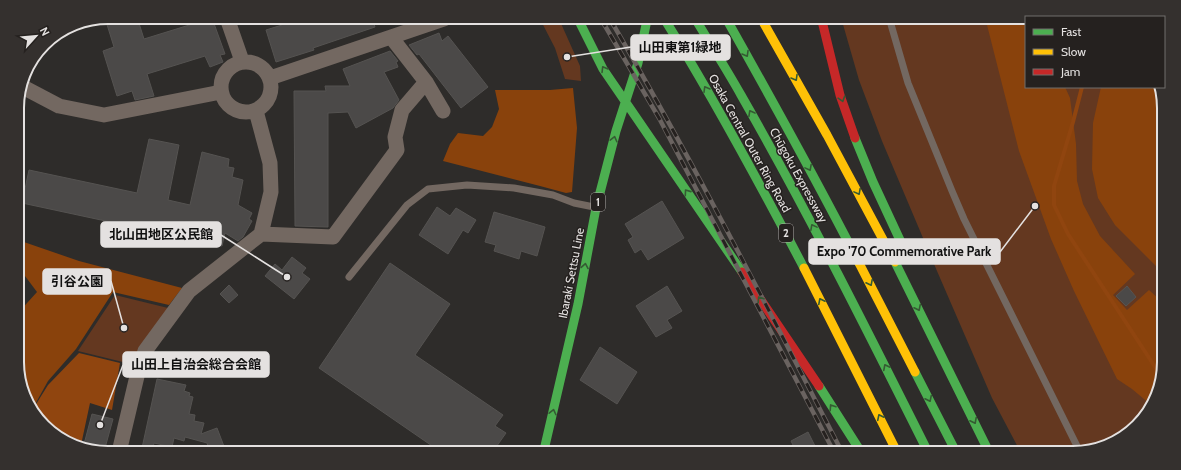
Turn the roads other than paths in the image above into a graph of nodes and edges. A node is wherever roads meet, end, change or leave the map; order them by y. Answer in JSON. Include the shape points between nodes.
{"nodes":[{"id":1,"x":229,"y":24,"type":"edge"},
{"id":2,"x":429,"y":24,"type":"edge"},
{"id":3,"x":580,"y":24,"type":"edge"},
{"id":4,"x":646,"y":24,"type":"edge"},
{"id":5,"x":667,"y":24,"type":"edge"},
{"id":6,"x":698,"y":24,"type":"edge"},
{"id":7,"x":729,"y":24,"type":"edge"},
{"id":8,"x":764,"y":24,"type":"edge"},
{"id":9,"x":823,"y":24,"type":"edge"},
{"id":10,"x":891,"y":24,"type":"edge"},
{"id":11,"x":391,"y":37,"type":"junction"},
{"id":12,"x":242,"y":62,"type":"junction"},
{"id":13,"x":625,"y":74,"type":"dead end"},
{"id":14,"x":270,"y":78,"type":"junction"},
{"id":15,"x":426,"y":82,"type":"junction"},
{"id":16,"x":27,"y":89,"type":"edge"},
{"id":17,"x":222,"y":92,"type":"junction"},
{"id":18,"x":625,"y":102,"type":"junction"},
{"id":19,"x":256,"y":111,"type":"junction"},
{"id":20,"x":444,"y":111,"type":"dead end"},
{"id":21,"x":596,"y":208,"type":"junction"},
{"id":22,"x":261,"y":234,"type":"junction"},
{"id":23,"x":910,"y":260,"type":"dead end"},
{"id":24,"x":349,"y":277,"type":"dead end"},
{"id":25,"x":930,"y":312,"type":"dead end"},
{"id":26,"x":937,"y":348,"type":"junction"},
{"id":27,"x":120,"y":446,"type":"edge"},
{"id":28,"x":545,"y":446,"type":"edge"},
{"id":29,"x":857,"y":446,"type":"edge"},
{"id":30,"x":894,"y":446,"type":"edge"},
{"id":31,"x":925,"y":446,"type":"edge"},
{"id":32,"x":953,"y":446,"type":"edge"},
{"id":33,"x":986,"y":446,"type":"edge"},
{"id":34,"x":1077,"y":446,"type":"edge"}],
"edges":[{"from":1,"to":12,"type":"street"},
{"from":2,"to":11,"type":"street"},
{"from":18,"to":3,"type":"main road","one_way":true,"via":[[603,69]]},
{"from":4,"to":18,"type":"main road","name":"Ibaraki Settsu Line","number":"1","via":[[638,63]]},
{"from":30,"to":5,"type":"main road","name":"Osaka Central Outer Ring Road","number":"2","one_way":true,"via":[[771,206]]},
{"from":31,"to":6,"type":"main road","name":"Chūgoku Expressway","one_way":true,"via":[[808,216]]},
{"from":7,"to":32,"type":"main road","name":"Chūgoku Expressway","one_way":true,"via":[[838,221]]},
{"from":8,"to":26,"type":"main road","one_way":true,"via":[[856,188]]},
{"from":9,"to":23,"type":"main road","one_way":true,"via":[[834,75],[855,139]]},
{"from":10,"to":34,"type":"lane","via":[[908,83],[952,191]]},
{"from":11,"to":14,"type":"street"},
{"from":11,"to":15,"type":"street"},
{"from":12,"to":14,"type":"street","via":[[256,63]]},
{"from":12,"to":17,"type":"street","via":[[234,64],[223,76]]},
{"from":13,"to":18,"type":"main road","name":"Ibaraki Settsu Line","number":"1"},
{"from":14,"to":19,"type":"street","via":[[271,94],[263,107]]},
{"from":15,"to":20,"type":"street"},
{"from":15,"to":22,"type":"street","via":[[402,110],[395,137],[397,150],[333,237]]},
{"from":16,"to":17,"type":"street","via":[[59,106],[104,115]]},
{"from":17,"to":19,"type":"street","via":[[225,101],[238,111]]},
{"from":21,"to":18,"type":"main road","name":"Ibaraki Settsu Line","number":"1","one_way":true},
{"from":29,"to":18,"type":"main road","one_way":true,"via":[[797,353]]},
{"from":19,"to":22,"type":"street","via":[[270,163],[271,192]]},
{"from":21,"to":24,"type":"lane","via":[[553,195],[514,188],[467,185],[428,189],[407,205]]},
{"from":28,"to":21,"type":"main road","name":"Ibaraki Settsu Line","number":"1","one_way":true,"via":[[578,304]]},
{"from":22,"to":27,"type":"street","via":[[189,291],[145,351]]},
{"from":25,"to":26,"type":"main road"},
{"from":26,"to":33,"type":"main road","one_way":true}]}
